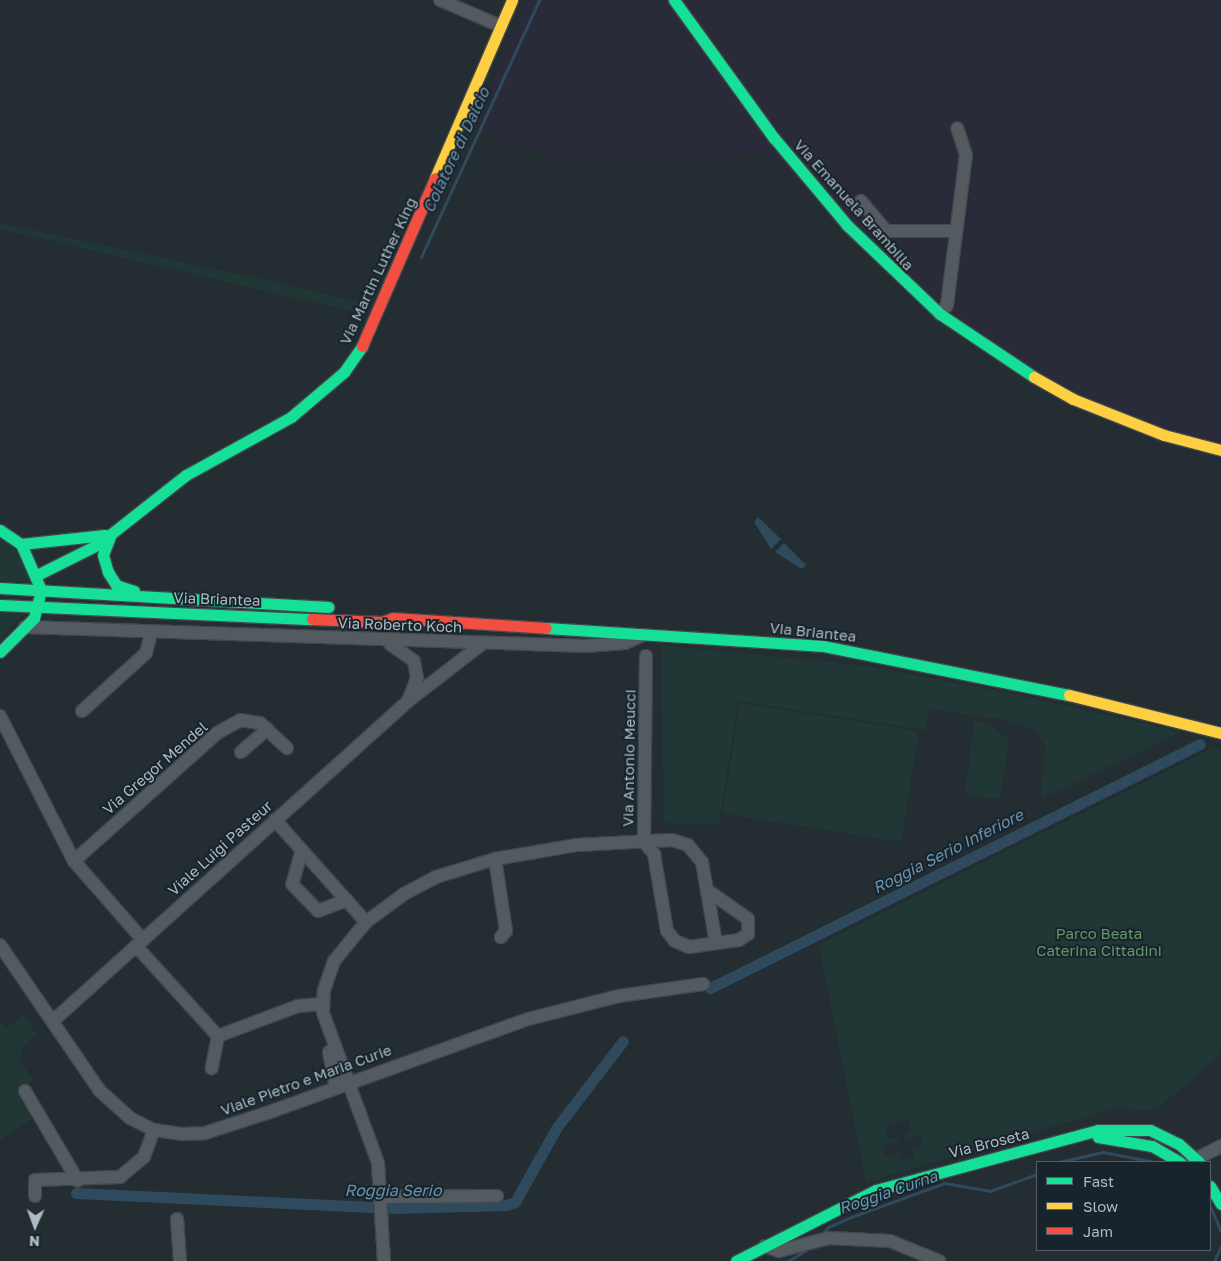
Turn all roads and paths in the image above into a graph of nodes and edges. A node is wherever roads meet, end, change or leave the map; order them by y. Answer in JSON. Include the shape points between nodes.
{"nodes":[{"id":1,"x":440,"y":0,"type":"edge"},
{"id":2,"x":512,"y":0,"type":"edge"},
{"id":3,"x":674,"y":0,"type":"edge"},
{"id":4,"x":501,"y":26,"type":"junction"},
{"id":5,"x":957,"y":128,"type":"dead end"},
{"id":6,"x":861,"y":201,"type":"dead end"},
{"id":7,"x":956,"y":231,"type":"junction"},
{"id":8,"x":940,"y":314,"type":"junction"},
{"id":9,"x":1221,"y":450,"type":"edge"},
{"id":10,"x":0,"y":530,"type":"edge"},
{"id":11,"x":111,"y":534,"type":"junction"},
{"id":12,"x":21,"y":544,"type":"junction"},
{"id":13,"x":37,"y":575,"type":"junction"},
{"id":14,"x":0,"y":588,"type":"edge"},
{"id":15,"x":41,"y":590,"type":"junction"},
{"id":16,"x":141,"y":594,"type":"junction"},
{"id":17,"x":0,"y":605,"type":"edge"},
{"id":18,"x":38,"y":607,"type":"junction"},
{"id":19,"x":394,"y":618,"type":"junction"},
{"id":20,"x":25,"y":627,"type":"junction"},
{"id":21,"x":150,"y":633,"type":"junction"},
{"id":22,"x":647,"y":633,"type":"junction"},
{"id":23,"x":386,"y":642,"type":"junction"},
{"id":24,"x":482,"y":644,"type":"junction"},
{"id":25,"x":2,"y":648,"type":"edge"},
{"id":26,"x":646,"y":656,"type":"dead end"},
{"id":27,"x":408,"y":701,"type":"junction"},
{"id":28,"x":82,"y":711,"type":"dead end"},
{"id":29,"x":0,"y":716,"type":"edge"},
{"id":30,"x":267,"y":729,"type":"junction"},
{"id":31,"x":1221,"y":733,"type":"edge"},
{"id":32,"x":287,"y":748,"type":"dead end"},
{"id":33,"x":241,"y":752,"type":"dead end"},
{"id":34,"x":275,"y":820,"type":"junction"},
{"id":35,"x":644,"y":842,"type":"junction"},
{"id":36,"x":302,"y":850,"type":"junction"},
{"id":37,"x":495,"y":860,"type":"junction"},
{"id":38,"x":74,"y":862,"type":"junction"},
{"id":39,"x":710,"y":892,"type":"junction"},
{"id":40,"x":347,"y":900,"type":"junction"},
{"id":41,"x":366,"y":922,"type":"junction"},
{"id":42,"x":501,"y":937,"type":"dead end"},
{"id":43,"x":139,"y":943,"type":"junction"},
{"id":44,"x":716,"y":943,"type":"junction"},
{"id":45,"x":0,"y":945,"type":"edge"},
{"id":46,"x":703,"y":984,"type":"dead end"},
{"id":47,"x":323,"y":1004,"type":"junction"},
{"id":48,"x":54,"y":1020,"type":"junction"},
{"id":49,"x":324,"y":1021,"type":"junction"},
{"id":50,"x":218,"y":1036,"type":"junction"},
{"id":51,"x":212,"y":1068,"type":"dead end"},
{"id":52,"x":348,"y":1083,"type":"junction"},
{"id":53,"x":336,"y":1088,"type":"junction"},
{"id":54,"x":26,"y":1091,"type":"dead end"},
{"id":55,"x":154,"y":1130,"type":"junction"},
{"id":56,"x":1088,"y":1136,"type":"junction"},
{"id":57,"x":1152,"y":1146,"type":"junction"},
{"id":58,"x":1221,"y":1146,"type":"edge"},
{"id":59,"x":1178,"y":1161,"type":"edge"},
{"id":60,"x":1189,"y":1161,"type":"edge"},
{"id":61,"x":1198,"y":1161,"type":"edge"},
{"id":62,"x":78,"y":1181,"type":"junction"},
{"id":63,"x":1211,"y":1188,"type":"edge"},
{"id":64,"x":35,"y":1196,"type":"dead end"},
{"id":65,"x":497,"y":1196,"type":"dead end"},
{"id":66,"x":382,"y":1197,"type":"junction"},
{"id":67,"x":1221,"y":1204,"type":"edge"},
{"id":68,"x":177,"y":1219,"type":"dead end"},
{"id":69,"x":765,"y":1246,"type":"junction"},
{"id":70,"x":180,"y":1261,"type":"edge"},
{"id":71,"x":384,"y":1261,"type":"edge"},
{"id":72,"x":736,"y":1261,"type":"edge"},
{"id":73,"x":939,"y":1261,"type":"edge"}],
"edges":[{"from":1,"to":4,"type":"street"},
{"from":2,"to":4,"type":"street","name":"Via Martin Luther King"},
{"from":3,"to":8,"type":"street","name":"Via Emanuela Brambilla","via":[[792,160],[853,231]]},
{"from":4,"to":11,"type":"street","name":"Via Martin Luther King","via":[[363,344],[344,372],[291,417],[186,475]]},
{"from":5,"to":7,"type":"street","via":[[966,155]]},
{"from":6,"to":7,"type":"street","via":[[886,231]]},
{"from":7,"to":8,"type":"street","via":[[948,305]]},
{"from":8,"to":9,"type":"street","name":"Via Emanuela Brambilla","via":[[1019,369],[1073,399],[1164,435]]},
{"from":10,"to":12,"type":"street"},
{"from":11,"to":12,"type":"street"},
{"from":11,"to":13,"type":"street","name":"Via Martin Luther King"},
{"from":11,"to":16,"type":"street","name":"Via Briantea","via":[[104,555],[108,572],[116,585]]},
{"from":12,"to":13,"type":"street"},
{"from":13,"to":15,"type":"street"},
{"from":14,"to":15,"type":"street","name":"Via Briantea"},
{"from":15,"to":16,"type":"street","name":"Via Briantea"},
{"from":15,"to":18,"type":"street"},
{"from":16,"to":19,"type":"street","name":"Via Briantea","via":[[384,611]]},
{"from":17,"to":18,"type":"street","name":"Via Briantea"},
{"from":18,"to":19,"type":"street","name":"Via Briantea","via":[[382,622]]},
{"from":18,"to":20,"type":"street"},
{"from":19,"to":22,"type":"street","name":"Via Briantea"},
{"from":20,"to":21,"type":"street","name":"Via Roberto Koch"},
{"from":20,"to":25,"type":"street"},
{"from":21,"to":23,"type":"street","name":"Via Roberto Koch"},
{"from":21,"to":28,"type":"street","via":[[146,653]]},
{"from":22,"to":24,"type":"street","name":"Via Roberto Koch","via":[[625,643],[585,646]]},
{"from":22,"to":31,"type":"street","name":"Via Briantea","via":[[823,646],[927,663]]},
{"from":23,"to":24,"type":"street","name":"Via Roberto Koch"},
{"from":23,"to":27,"type":"street","name":"Viale Luigi Pasteur","via":[[414,661],[417,678]]},
{"from":24,"to":27,"type":"street","name":"Viale Luigi Pasteur"},
{"from":26,"to":35,"type":"street","name":"Via Antonio Meucci"},
{"from":27,"to":34,"type":"street","name":"Viale Luigi Pasteur"},
{"from":29,"to":38,"type":"street"},
{"from":30,"to":32,"type":"street","name":"Via Gregor Mendel"},
{"from":30,"to":33,"type":"street"},
{"from":30,"to":38,"type":"street","name":"Via Gregor Mendel","via":[[260,723],[240,720],[217,734]]},
{"from":34,"to":36,"type":"street"},
{"from":34,"to":43,"type":"street","name":"Viale Luigi Pasteur"},
{"from":35,"to":37,"type":"street","name":"Via Antonio Meucci","via":[[576,845]]},
{"from":35,"to":39,"type":"street","via":[[681,842],[694,850]]},
{"from":35,"to":44,"type":"street","via":[[654,854],[670,935],[689,947]]},
{"from":36,"to":40,"type":"street"},
{"from":36,"to":40,"type":"street","via":[[292,884],[318,911]]},
{"from":37,"to":41,"type":"street","name":"Via Antonio Meucci","via":[[436,877],[404,894]]},
{"from":37,"to":42,"type":"street","via":[[506,930]]},
{"from":38,"to":43,"type":"street"},
{"from":39,"to":44,"type":"street"},
{"from":39,"to":44,"type":"street","via":[[749,922],[745,937]]},
{"from":40,"to":41,"type":"street"},
{"from":41,"to":47,"type":"street","name":"Via Antonio Meucci","via":[[334,961]]},
{"from":43,"to":48,"type":"street","name":"Viale Luigi Pasteur"},
{"from":43,"to":50,"type":"street"},
{"from":45,"to":48,"type":"street","name":"Viale Pietro e Maria Curie"},
{"from":46,"to":52,"type":"street","name":"Viale Pietro e Maria Curie","via":[[619,996],[528,1019]]},
{"from":47,"to":49,"type":"street","name":"Via Antonio Meucci"},
{"from":47,"to":50,"type":"street","via":[[298,1006]]},
{"from":48,"to":55,"type":"street","name":"Viale Pietro e Maria Curie","via":[[100,1091],[117,1108]]},
{"from":49,"to":52,"type":"street","name":"Via Antonio Meucci"},
{"from":49,"to":53,"type":"street","name":"Via Antonio Meucci"},
{"from":50,"to":51,"type":"street"},
{"from":52,"to":53,"type":"street","name":"Viale Pietro e Maria Curie"},
{"from":52,"to":66,"type":"street","name":"Via Antonio Meucci","via":[[378,1164]]},
{"from":53,"to":55,"type":"street","name":"Viale Pietro e Maria Curie","via":[[205,1133]]},
{"from":54,"to":62,"type":"street"},
{"from":55,"to":62,"type":"street","via":[[144,1157],[133,1169],[106,1180]]},
{"from":56,"to":57,"type":"street","name":"Via Broseta"},
{"from":56,"to":61,"type":"street","name":"Via Broseta","via":[[1120,1126],[1150,1130],[1180,1144]]},
{"from":56,"to":69,"type":"street","name":"Via Broseta","via":[[876,1190]]},
{"from":57,"to":59,"type":"street","name":"Via Broseta"},
{"from":57,"to":60,"type":"street","name":"Via Broseta","via":[[1170,1149]]},
{"from":58,"to":61,"type":"street"},
{"from":62,"to":64,"type":"street","via":[[35,1180]]},
{"from":63,"to":67,"type":"street"},
{"from":65,"to":66,"type":"street"},
{"from":66,"to":71,"type":"street","name":"Via Antonio Meucci"},
{"from":68,"to":70,"type":"street"},
{"from":69,"to":72,"type":"street","name":"Via Broseta"},
{"from":69,"to":73,"type":"street","via":[[779,1251],[811,1240],[829,1238],[890,1241]]}]}
